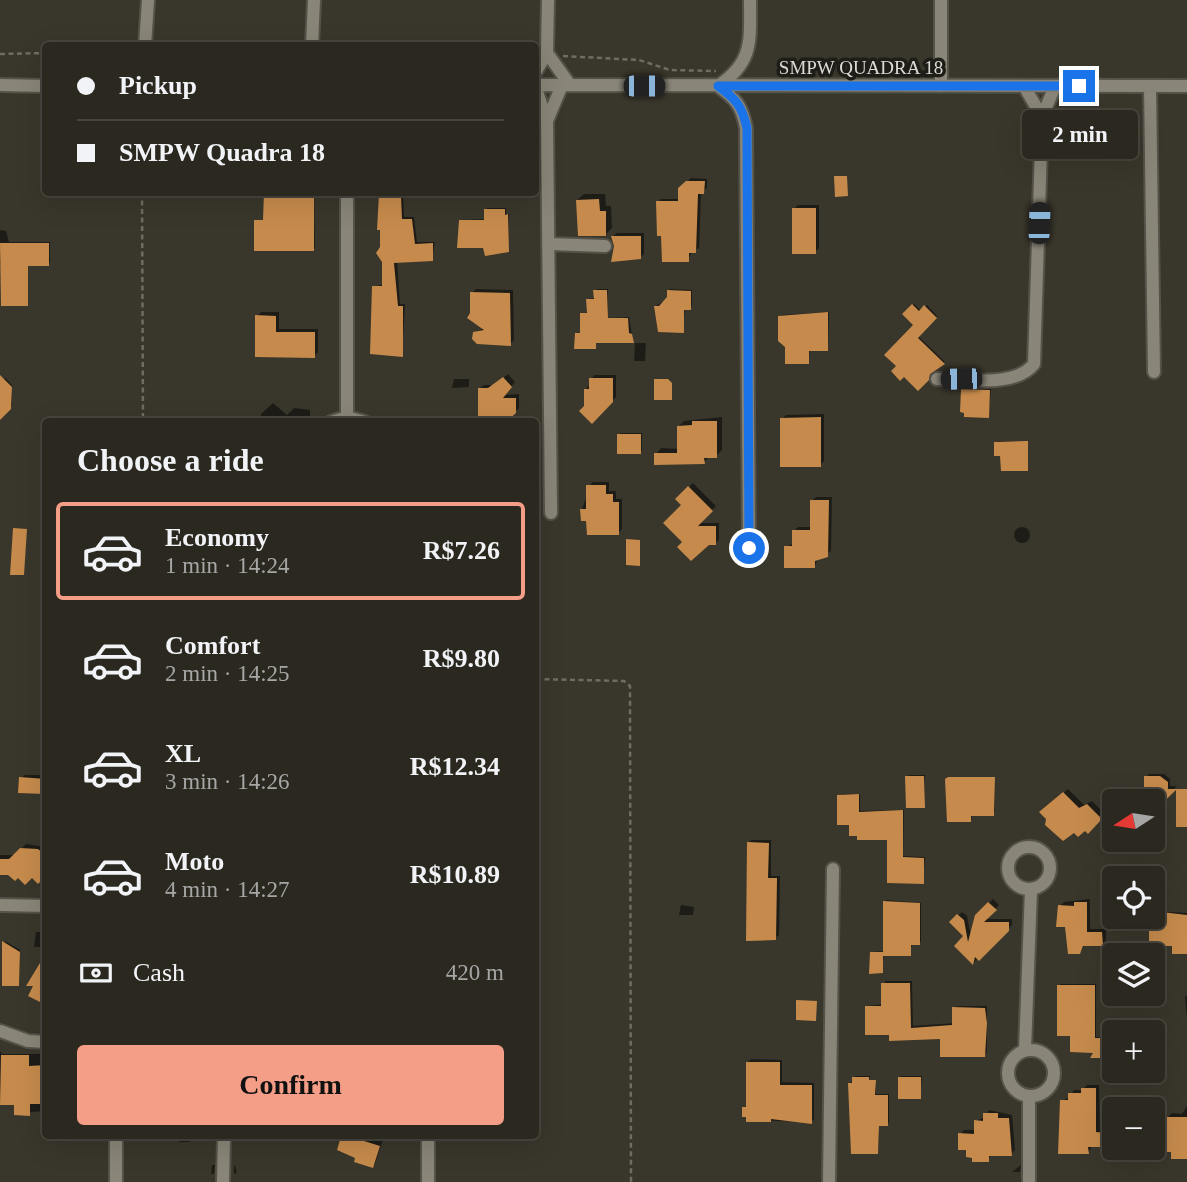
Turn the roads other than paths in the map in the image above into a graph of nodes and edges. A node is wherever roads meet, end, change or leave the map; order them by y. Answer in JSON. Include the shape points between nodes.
{"nodes":[{"id":1,"x":148,"y":0,"type":"edge"},
{"id":2,"x":314,"y":0,"type":"edge"},
{"id":3,"x":548,"y":0,"type":"edge"},
{"id":4,"x":750,"y":0,"type":"edge"},
{"id":5,"x":941,"y":0,"type":"edge"},
{"id":6,"x":145,"y":42,"type":"edge"},
{"id":7,"x":312,"y":42,"type":"edge"},
{"id":8,"x":548,"y":54,"type":"junction"},
{"id":9,"x":539,"y":67,"type":"edge"},
{"id":10,"x":0,"y":85,"type":"edge"},
{"id":11,"x":566,"y":85,"type":"junction"},
{"id":12,"x":42,"y":86,"type":"edge"},
{"id":13,"x":718,"y":86,"type":"junction"},
{"id":14,"x":941,"y":86,"type":"junction"},
{"id":15,"x":1024,"y":86,"type":"junction"},
{"id":16,"x":1055,"y":86,"type":"junction"},
{"id":17,"x":1187,"y":86,"type":"edge"},
{"id":18,"x":539,"y":87,"type":"edge"},
{"id":19,"x":1150,"y":87,"type":"junction"},
{"id":20,"x":539,"y":96,"type":"edge"},
{"id":21,"x":1042,"y":117,"type":"junction"},
{"id":22,"x":547,"y":121,"type":"junction"},
{"id":23,"x":347,"y":196,"type":"edge"},
{"id":24,"x":549,"y":244,"type":"junction"},
{"id":25,"x":605,"y":246,"type":"dead end"},
{"id":26,"x":1154,"y":372,"type":"dead end"},
{"id":27,"x":937,"y":379,"type":"dead end"},
{"id":28,"x":347,"y":417,"type":"junction"},
{"id":29,"x":344,"y":418,"type":"edge"},
{"id":30,"x":351,"y":418,"type":"edge"},
{"id":31,"x":551,"y":513,"type":"dead end"},
{"id":32,"x":749,"y":548,"type":"dead end"},
{"id":33,"x":833,"y":869,"type":"dead end"},
{"id":34,"x":1031,"y":890,"type":"dead end"},
{"id":35,"x":0,"y":905,"type":"edge"},
{"id":36,"x":42,"y":906,"type":"edge"},
{"id":37,"x":0,"y":1031,"type":"edge"},
{"id":38,"x":42,"y":1042,"type":"edge"},
{"id":39,"x":1026,"y":1050,"type":"junction"},
{"id":40,"x":1029,"y":1096,"type":"junction"},
{"id":41,"x":116,"y":1139,"type":"edge"},
{"id":42,"x":224,"y":1139,"type":"edge"},
{"id":43,"x":428,"y":1139,"type":"edge"},
{"id":44,"x":116,"y":1182,"type":"edge"},
{"id":45,"x":223,"y":1182,"type":"edge"},
{"id":46,"x":428,"y":1182,"type":"edge"},
{"id":47,"x":829,"y":1182,"type":"edge"},
{"id":48,"x":1028,"y":1182,"type":"edge"}],
"edges":[{"from":1,"to":6,"type":"street"},
{"from":2,"to":7,"type":"street"},
{"from":3,"to":8,"type":"street"},
{"from":4,"to":13,"type":"street","via":[[750,42],[737,72]]},
{"from":5,"to":14,"type":"street"},
{"from":8,"to":9,"type":"street"},
{"from":8,"to":11,"type":"street"},
{"from":10,"to":12,"type":"street"},
{"from":11,"to":13,"type":"street","name":"SMPW QUADRA 18"},
{"from":11,"to":18,"type":"street","name":"SMPW QUADRA 18"},
{"from":11,"to":22,"type":"street"},
{"from":13,"to":14,"type":"street","name":"SMPW QUADRA 18"},
{"from":13,"to":32,"type":"street","via":[[743,108],[747,128]]},
{"from":14,"to":15,"type":"street","name":"SMPW QUADRA 18"},
{"from":15,"to":16,"type":"street","name":"SMPW QUADRA 18"},
{"from":15,"to":21,"type":"street"},
{"from":16,"to":19,"type":"street","name":"SMPW QUADRA 18"},
{"from":16,"to":21,"type":"street"},
{"from":17,"to":19,"type":"street","name":"SMPW QUADRA 18"},
{"from":19,"to":26,"type":"street"},
{"from":20,"to":22,"type":"street"},
{"from":21,"to":27,"type":"street","via":[[1034,364],[1008,378]]},
{"from":22,"to":24,"type":"street"},
{"from":23,"to":28,"type":"street"},
{"from":24,"to":25,"type":"street"},
{"from":24,"to":31,"type":"street"},
{"from":28,"to":29,"type":"street"},
{"from":28,"to":30,"type":"street"},
{"from":33,"to":47,"type":"street"},
{"from":34,"to":39,"type":"street"},
{"from":35,"to":36,"type":"street"},
{"from":37,"to":38,"type":"street"},
{"from":39,"to":40,"type":"street","via":[[1014,1056],[1008,1068],[1009,1081]]},
{"from":39,"to":40,"type":"street","via":[[1049,1059],[1054,1071],[1051,1084],[1042,1093]]},
{"from":40,"to":48,"type":"street"},
{"from":41,"to":44,"type":"street"},
{"from":42,"to":45,"type":"street"},
{"from":43,"to":46,"type":"street"}]}
